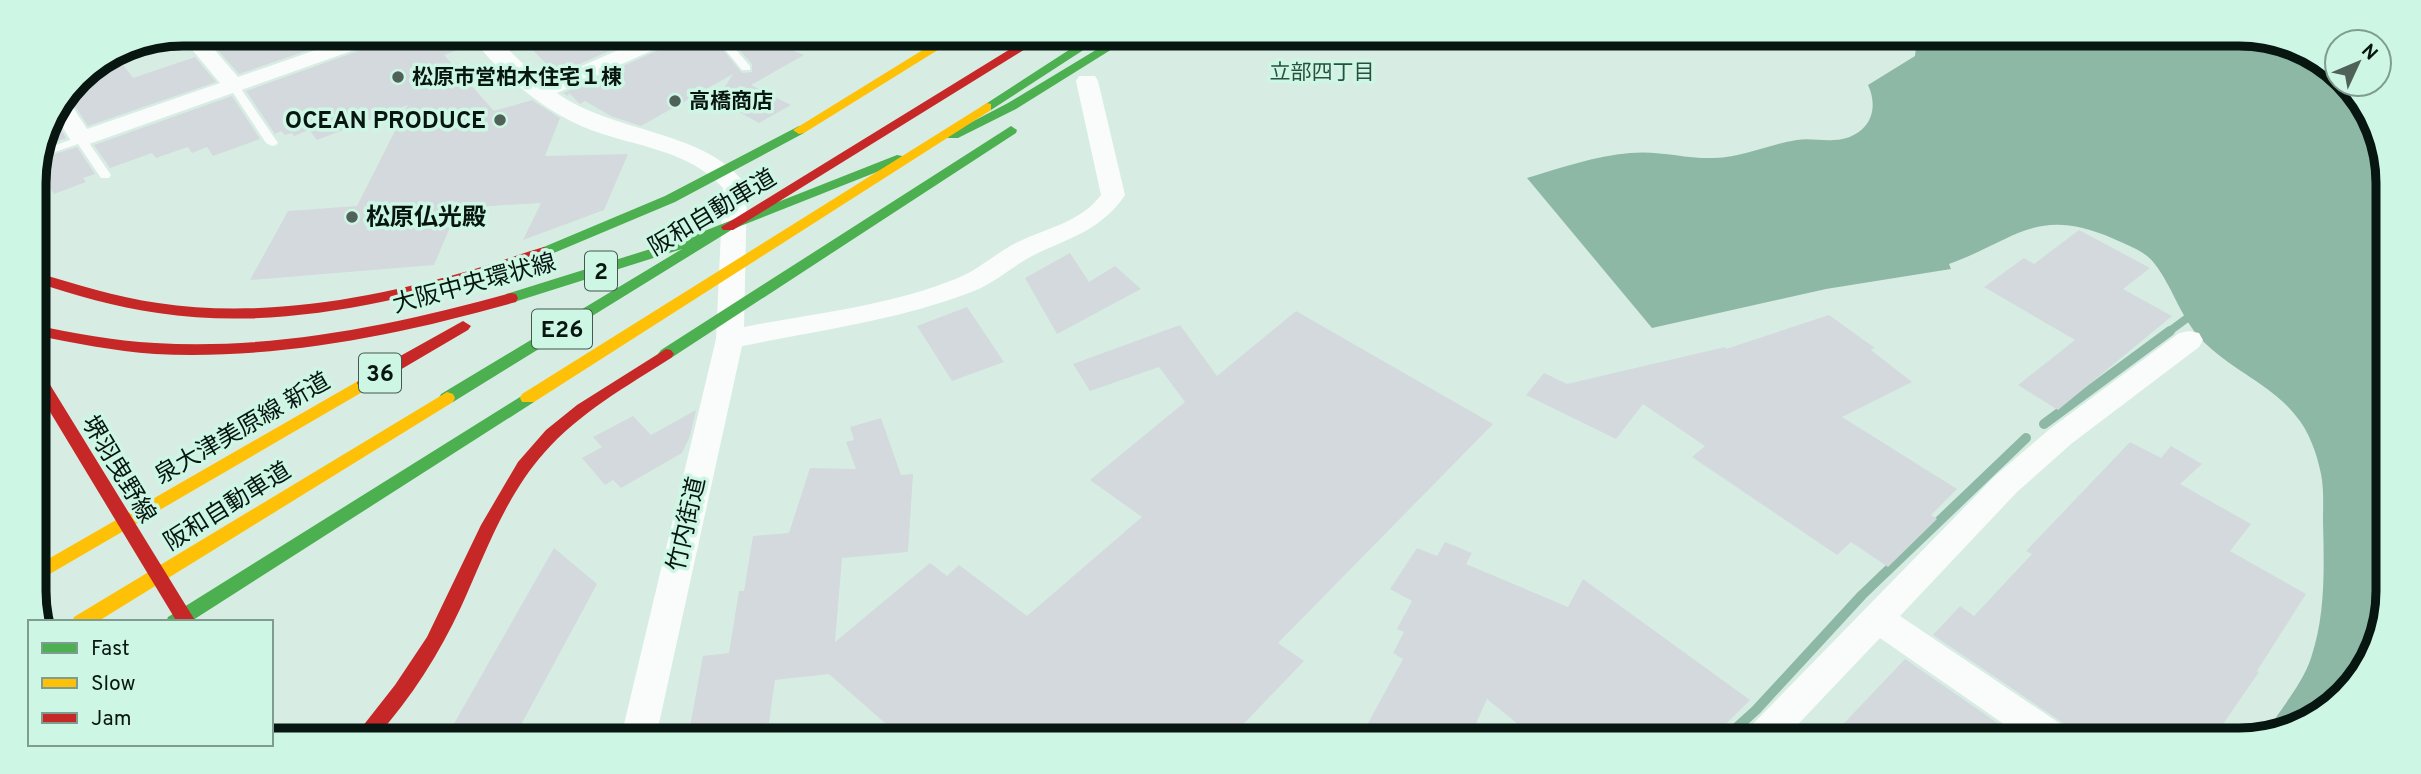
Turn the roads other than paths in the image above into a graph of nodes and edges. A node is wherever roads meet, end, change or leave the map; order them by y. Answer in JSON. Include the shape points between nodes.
{"nodes":[{"id":1,"x":200,"y":46,"type":"edge"},
{"id":2,"x":341,"y":46,"type":"edge"},
{"id":3,"x":494,"y":46,"type":"edge"},
{"id":4,"x":639,"y":46,"type":"edge"},
{"id":5,"x":727,"y":46,"type":"edge"},
{"id":6,"x":937,"y":46,"type":"edge"},
{"id":7,"x":1024,"y":46,"type":"edge"},
{"id":8,"x":1083,"y":46,"type":"edge"},
{"id":9,"x":1111,"y":46,"type":"edge"},
{"id":10,"x":1140,"y":46,"type":"edge"},
{"id":11,"x":1122,"y":58,"type":"dead end"},
{"id":12,"x":746,"y":68,"type":"dead end"},
{"id":13,"x":1087,"y":81,"type":"dead end"},
{"id":14,"x":233,"y":85,"type":"junction"},
{"id":15,"x":542,"y":92,"type":"junction"},
{"id":16,"x":65,"y":113,"type":"edge"},
{"id":17,"x":1030,"y":118,"type":"dead end"},
{"id":18,"x":81,"y":139,"type":"junction"},
{"id":19,"x":272,"y":143,"type":"dead end"},
{"id":20,"x":49,"y":151,"type":"edge"},
{"id":21,"x":724,"y":172,"type":"junction"},
{"id":22,"x":106,"y":175,"type":"dead end"},
{"id":23,"x":621,"y":237,"type":"dead end"},
{"id":24,"x":590,"y":255,"type":"dead end"},
{"id":25,"x":46,"y":282,"type":"edge"},
{"id":26,"x":730,"y":325,"type":"junction"},
{"id":27,"x":46,"y":332,"type":"edge"},
{"id":28,"x":2189,"y":340,"type":"dead end"},
{"id":29,"x":46,"y":392,"type":"edge"},
{"id":30,"x":124,"y":523,"type":"junction"},
{"id":31,"x":46,"y":569,"type":"edge"},
{"id":32,"x":1877,"y":618,"type":"junction"},
{"id":33,"x":84,"y":620,"type":"edge"},
{"id":34,"x":178,"y":620,"type":"edge"},
{"id":35,"x":186,"y":620,"type":"edge"},
{"id":36,"x":371,"y":728,"type":"edge"},
{"id":37,"x":640,"y":728,"type":"edge"},
{"id":38,"x":1772,"y":728,"type":"edge"},
{"id":39,"x":2038,"y":728,"type":"edge"}],
"edges":[{"from":1,"to":14,"type":"street"},
{"from":2,"to":14,"type":"street"},
{"from":3,"to":15,"type":"street"},
{"from":4,"to":15,"type":"street"},
{"from":5,"to":12,"type":"lane"},
{"from":6,"to":21,"type":"main road","name":"大阪中央環状線","number":"2"},
{"from":7,"to":33,"type":"main road","name":"阪和自動車道","number":"E26"},
{"from":8,"to":34,"type":"main road","number":"E26"},
{"from":9,"to":27,"type":"main road","name":"大阪中央環状線","number":"2","via":[[1013,106],[877,168],[665,249],[467,312],[337,339],[223,349],[102,343]]},
{"from":10,"to":11,"type":"main road"},
{"from":13,"to":26,"type":"street","via":[[1113,195],[1104,210],[1009,256],[972,282],[919,301]]},
{"from":14,"to":18,"type":"street"},
{"from":14,"to":19,"type":"lane"},
{"from":15,"to":21,"type":"street","via":[[577,116],[699,156]]},
{"from":16,"to":18,"type":"street"},
{"from":17,"to":26,"type":"main road"},
{"from":18,"to":20,"type":"lane"},
{"from":18,"to":22,"type":"lane"},
{"from":21,"to":23,"type":"main road"},
{"from":21,"to":25,"type":"main road","name":"大阪中央環状線","number":"2","via":[[601,231],[530,259],[416,292],[349,304],[244,313],[174,311],[80,296]]},
{"from":21,"to":26,"type":"street","name":"竹内街道","via":[[735,187],[737,200]]},
{"from":24,"to":30,"type":"main road","name":"泉大津美原線 新道","number":"36","via":[[416,351]]},
{"from":26,"to":36,"type":"main road","via":[[580,412],[538,451],[492,517],[451,609],[416,671]]},
{"from":26,"to":37,"type":"street","name":"竹内街道"},
{"from":28,"to":32,"type":"street","via":[[2061,436],[2006,484]]},
{"from":29,"to":30,"type":"main road","name":"堺羽曳野線"},
{"from":30,"to":31,"type":"main road","name":"泉大津美原線 新道","number":"36"},
{"from":30,"to":35,"type":"main road","name":"堺羽曳野線"},
{"from":32,"to":38,"type":"street"},
{"from":32,"to":39,"type":"street"}]}
